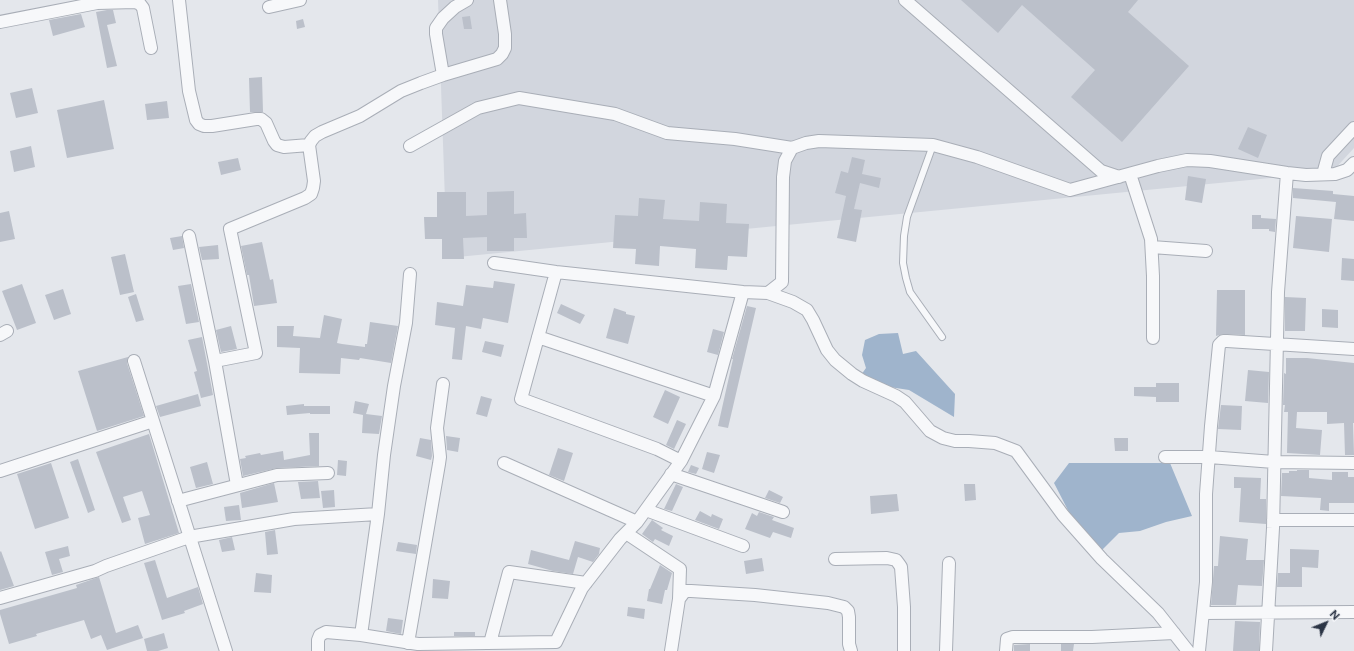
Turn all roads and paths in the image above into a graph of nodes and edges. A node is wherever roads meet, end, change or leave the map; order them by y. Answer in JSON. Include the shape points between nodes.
{"nodes":[{"id":1,"x":179,"y":0,"type":"edge"},
{"id":2,"x":300,"y":0,"type":"edge"},
{"id":3,"x":467,"y":0,"type":"edge"},
{"id":4,"x":500,"y":0,"type":"edge"},
{"id":5,"x":905,"y":0,"type":"edge"},
{"id":6,"x":269,"y":7,"type":"dead end"},
{"id":7,"x":0,"y":22,"type":"edge"},
{"id":8,"x":151,"y":48,"type":"dead end"},
{"id":9,"x":443,"y":74,"type":"junction"},
{"id":10,"x":1354,"y":128,"type":"edge"},
{"id":11,"x":309,"y":145,"type":"junction"},
{"id":12,"x":933,"y":145,"type":"junction"},
{"id":13,"x":410,"y":146,"type":"dead end"},
{"id":14,"x":792,"y":148,"type":"junction"},
{"id":15,"x":1354,"y":163,"type":"edge"},
{"id":16,"x":1287,"y":173,"type":"junction"},
{"id":17,"x":1323,"y":174,"type":"junction"},
{"id":18,"x":1124,"y":175,"type":"junction"},
{"id":19,"x":189,"y":236,"type":"dead end"},
{"id":20,"x":1152,"y":248,"type":"junction"},
{"id":21,"x":1206,"y":251,"type":"dead end"},
{"id":22,"x":494,"y":263,"type":"dead end"},
{"id":23,"x":556,"y":272,"type":"junction"},
{"id":24,"x":410,"y":274,"type":"dead end"},
{"id":25,"x":743,"y":292,"type":"junction"},
{"id":26,"x":768,"y":293,"type":"junction"},
{"id":27,"x":942,"y":337,"type":"dead end"},
{"id":28,"x":538,"y":338,"type":"junction"},
{"id":29,"x":1153,"y":338,"type":"dead end"},
{"id":30,"x":1277,"y":344,"type":"junction"},
{"id":31,"x":1354,"y":349,"type":"edge"},
{"id":32,"x":215,"y":360,"type":"junction"},
{"id":33,"x":134,"y":361,"type":"dead end"},
{"id":34,"x":443,"y":384,"type":"dead end"},
{"id":35,"x":714,"y":396,"type":"junction"},
{"id":36,"x":153,"y":421,"type":"junction"},
{"id":37,"x":1165,"y":457,"type":"dead end"},
{"id":38,"x":1209,"y":457,"type":"junction"},
{"id":39,"x":681,"y":461,"type":"junction"},
{"id":40,"x":1274,"y":462,"type":"junction"},
{"id":41,"x":504,"y":463,"type":"dead end"},
{"id":42,"x":1354,"y":463,"type":"edge"},
{"id":43,"x":0,"y":471,"type":"edge"},
{"id":44,"x":328,"y":473,"type":"dead end"},
{"id":45,"x":671,"y":474,"type":"junction"},
{"id":46,"x":237,"y":485,"type":"junction"},
{"id":47,"x":178,"y":501,"type":"junction"},
{"id":48,"x":646,"y":510,"type":"junction"},
{"id":49,"x":783,"y":512,"type":"dead end"},
{"id":50,"x":378,"y":514,"type":"junction"},
{"id":51,"x":1273,"y":520,"type":"junction"},
{"id":52,"x":1354,"y":520,"type":"edge"},
{"id":53,"x":637,"y":522,"type":"junction"},
{"id":54,"x":626,"y":533,"type":"junction"},
{"id":55,"x":189,"y":537,"type":"junction"},
{"id":56,"x":743,"y":546,"type":"dead end"},
{"id":57,"x":835,"y":558,"type":"dead end"},
{"id":58,"x":949,"y":563,"type":"dead end"},
{"id":59,"x":586,"y":583,"type":"junction"},
{"id":60,"x":0,"y":598,"type":"edge"},
{"id":61,"x":679,"y":599,"type":"junction"},
{"id":62,"x":1268,"y":612,"type":"junction"},
{"id":63,"x":1354,"y":612,"type":"edge"},
{"id":64,"x":1203,"y":613,"type":"junction"},
{"id":65,"x":1174,"y":633,"type":"junction"},
{"id":66,"x":361,"y":636,"type":"junction"},
{"id":67,"x":490,"y":643,"type":"junction"},
{"id":68,"x":408,"y":644,"type":"junction"},
{"id":69,"x":226,"y":651,"type":"edge"},
{"id":70,"x":318,"y":651,"type":"edge"},
{"id":71,"x":672,"y":651,"type":"edge"},
{"id":72,"x":851,"y":651,"type":"edge"},
{"id":73,"x":904,"y":651,"type":"edge"},
{"id":74,"x":946,"y":651,"type":"edge"},
{"id":75,"x":1006,"y":651,"type":"edge"},
{"id":76,"x":1188,"y":651,"type":"edge"},
{"id":77,"x":1199,"y":651,"type":"edge"},
{"id":78,"x":1266,"y":651,"type":"edge"}],
"edges":[{"from":1,"to":11,"type":"street","via":[[189,90],[199,124],[212,126],[261,119],[266,122],[277,145]]},
{"from":2,"to":6,"type":"street"},
{"from":3,"to":9,"type":"street","via":[[455,7],[436,28]]},
{"from":4,"to":9,"type":"street","via":[[505,34],[505,48],[502,54],[497,59]]},
{"from":5,"to":18,"type":"street","via":[[1101,170]]},
{"from":7,"to":8,"type":"street","via":[[97,3],[135,2],[143,8]]},
{"from":9,"to":11,"type":"street","via":[[402,91],[360,116],[322,132]]},
{"from":10,"to":17,"type":"street","via":[[1328,156]]},
{"from":11,"to":32,"type":"street","via":[[314,181],[311,194],[230,229],[256,352]]},
{"from":12,"to":14,"type":"street","via":[[819,141]]},
{"from":12,"to":18,"type":"street","via":[[977,157],[1070,190]]},
{"from":12,"to":27,"type":"lane","via":[[907,217],[903,263],[910,292]]},
{"from":13,"to":14,"type":"street","via":[[478,108],[519,98],[615,114],[667,133],[735,139]]},
{"from":14,"to":26,"type":"street","via":[[785,161],[783,177],[782,282]]},
{"from":15,"to":17,"type":"street","via":[[1341,173]]},
{"from":16,"to":17,"type":"street"},
{"from":16,"to":18,"type":"street","via":[[1187,160]]},
{"from":16,"to":30,"type":"street","via":[[1278,292]]},
{"from":18,"to":20,"type":"street","via":[[1150,232]]},
{"from":19,"to":32,"type":"street"},
{"from":20,"to":21,"type":"street"},
{"from":20,"to":29,"type":"street"},
{"from":22,"to":23,"type":"street"},
{"from":23,"to":25,"type":"street"},
{"from":23,"to":28,"type":"street"},
{"from":24,"to":50,"type":"street","via":[[406,323],[394,386]]},
{"from":25,"to":26,"type":"street"},
{"from":25,"to":35,"type":"street"},
{"from":26,"to":65,"type":"street","via":[[806,310],[835,360],[863,381],[905,402],[930,431],[955,441],[995,443],[1016,451],[1063,515],[1102,559],[1158,613]]},
{"from":28,"to":35,"type":"street"},
{"from":28,"to":39,"type":"street","via":[[521,399],[657,448]]},
{"from":30,"to":31,"type":"street"},
{"from":30,"to":38,"type":"street","via":[[1228,341],[1219,346]]},
{"from":30,"to":40,"type":"street"},
{"from":32,"to":46,"type":"street"},
{"from":33,"to":36,"type":"street"},
{"from":34,"to":68,"type":"street","via":[[437,428],[440,457]]},
{"from":35,"to":39,"type":"street"},
{"from":36,"to":43,"type":"street"},
{"from":36,"to":47,"type":"street"},
{"from":37,"to":38,"type":"street"},
{"from":38,"to":40,"type":"street"},
{"from":38,"to":64,"type":"street"},
{"from":39,"to":45,"type":"street"},
{"from":40,"to":42,"type":"street"},
{"from":40,"to":51,"type":"street"},
{"from":41,"to":53,"type":"street"},
{"from":44,"to":46,"type":"street","via":[[277,475]]},
{"from":45,"to":48,"type":"street"},
{"from":45,"to":49,"type":"street"},
{"from":46,"to":47,"type":"street"},
{"from":47,"to":55,"type":"street"},
{"from":48,"to":53,"type":"street"},
{"from":48,"to":56,"type":"street"},
{"from":50,"to":55,"type":"street","via":[[294,519]]},
{"from":50,"to":66,"type":"street"},
{"from":51,"to":52,"type":"street"},
{"from":51,"to":62,"type":"street"},
{"from":53,"to":54,"type":"street"},
{"from":54,"to":59,"type":"street"},
{"from":54,"to":61,"type":"street","via":[[680,569]]},
{"from":55,"to":60,"type":"street","via":[[95,571]]},
{"from":55,"to":69,"type":"street"},
{"from":57,"to":73,"type":"street","via":[[887,558],[896,560],[899,564],[904,607]]},
{"from":58,"to":74,"type":"street"},
{"from":59,"to":67,"type":"street","via":[[556,642]]},
{"from":59,"to":67,"type":"street","via":[[509,572]]},
{"from":61,"to":71,"type":"street"},
{"from":61,"to":72,"type":"street","via":[[685,591],[691,591],[755,595],[844,607],[849,617]]},
{"from":62,"to":63,"type":"street"},
{"from":62,"to":64,"type":"street"},
{"from":62,"to":78,"type":"street"},
{"from":64,"to":77,"type":"street"},
{"from":65,"to":75,"type":"street","via":[[1092,638],[1013,637],[1007,639]]},
{"from":65,"to":76,"type":"street"},
{"from":66,"to":68,"type":"street"},
{"from":66,"to":70,"type":"street","via":[[326,632],[318,640]]},
{"from":67,"to":68,"type":"street"}]}
